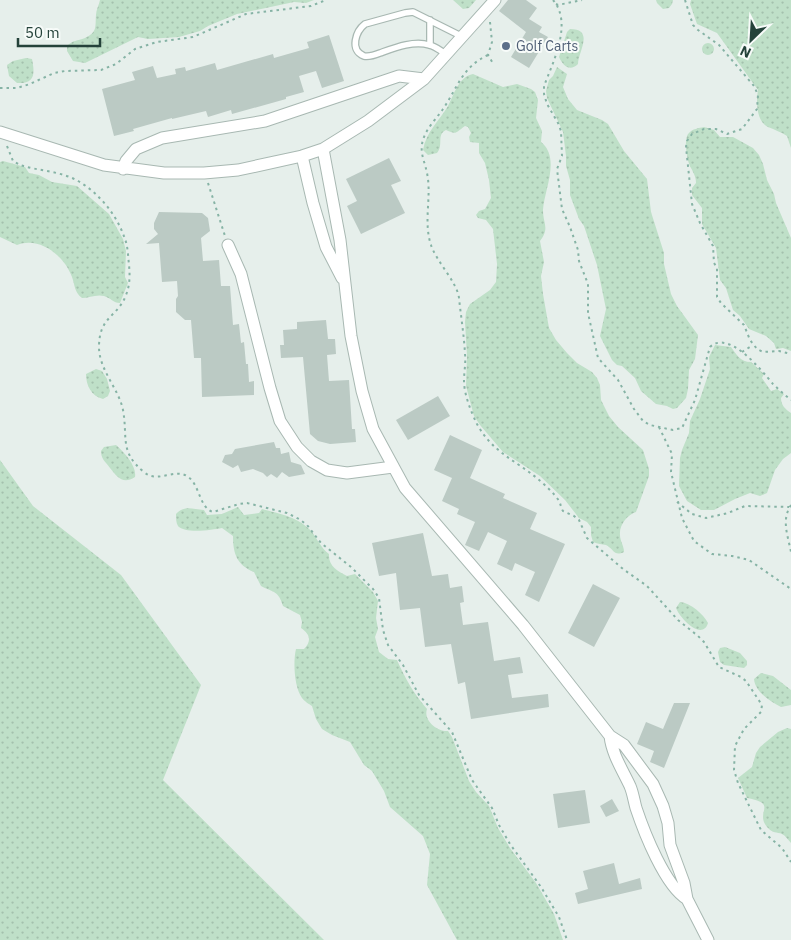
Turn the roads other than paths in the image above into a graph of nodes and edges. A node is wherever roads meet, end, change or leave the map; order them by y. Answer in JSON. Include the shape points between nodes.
{"nodes":[{"id":1,"x":492,"y":4,"type":"edge"},
{"id":2,"x":430,"y":20,"type":"junction"},
{"id":3,"x":461,"y":36,"type":"junction"},
{"id":4,"x":430,"y":45,"type":"junction"},
{"id":5,"x":446,"y":54,"type":"junction"},
{"id":6,"x":424,"y":79,"type":"junction"},
{"id":7,"x":1,"y":133,"type":"edge"},
{"id":8,"x":323,"y":149,"type":"junction"},
{"id":9,"x":302,"y":156,"type":"junction"},
{"id":10,"x":123,"y":169,"type":"junction"},
{"id":11,"x":228,"y":245,"type":"road end"},
{"id":12,"x":345,"y":284,"type":"junction"},
{"id":13,"x":393,"y":467,"type":"junction"},
{"id":14,"x":610,"y":736,"type":"junction"},
{"id":15,"x":687,"y":899,"type":"junction"},
{"id":16,"x":708,"y":940,"type":"edge"}],
"edges":[{"from":1,"to":3,"type":"street"},
{"from":2,"to":3,"type":"lane"},
{"from":2,"to":4,"type":"lane"},
{"from":2,"to":4,"type":"lane","via":[[413,12],[405,13],[366,24],[359,28],[355,40],[364,56],[413,44]]},
{"from":3,"to":5,"type":"street"},
{"from":4,"to":5,"type":"lane"},
{"from":5,"to":6,"type":"street"},
{"from":6,"to":8,"type":"street","via":[[368,121]]},
{"from":6,"to":10,"type":"street","via":[[399,76],[265,122],[162,138],[136,149]]},
{"from":7,"to":10,"type":"street"},
{"from":8,"to":9,"type":"street"},
{"from":8,"to":12,"type":"street"},
{"from":9,"to":10,"type":"street","via":[[238,170],[204,173]]},
{"from":9,"to":12,"type":"street","via":[[326,247]]},
{"from":11,"to":13,"type":"street","via":[[241,274],[280,421],[297,447],[311,461],[327,470],[347,473]]},
{"from":12,"to":13,"type":"street","via":[[362,391],[373,429]]},
{"from":13,"to":14,"type":"street","via":[[405,488],[523,625]]},
{"from":14,"to":15,"type":"street","via":[[612,749],[648,840],[672,886]]},
{"from":14,"to":15,"type":"street","via":[[624,745],[653,784],[663,806],[670,845]]},
{"from":15,"to":16,"type":"street"}]}
